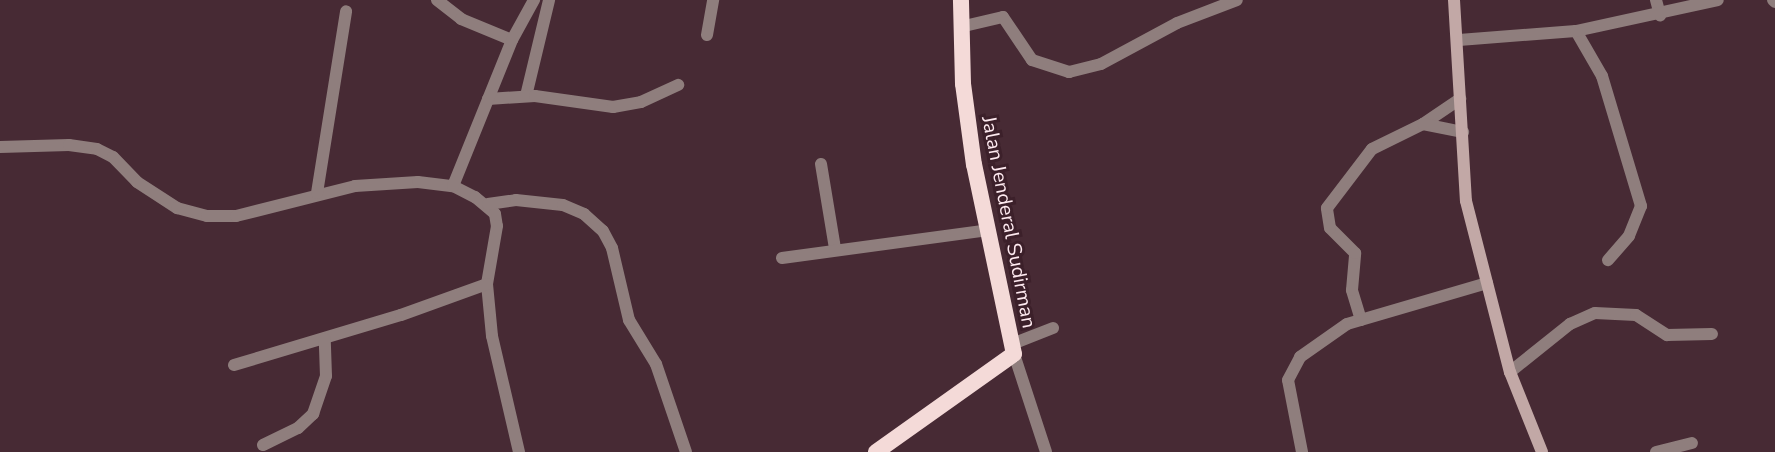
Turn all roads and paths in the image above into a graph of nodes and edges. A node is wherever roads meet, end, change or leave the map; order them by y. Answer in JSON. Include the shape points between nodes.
{"nodes":[{"id":1,"x":438,"y":0,"type":"edge"},
{"id":2,"x":534,"y":0,"type":"edge"},
{"id":3,"x":549,"y":0,"type":"edge"},
{"id":4,"x":713,"y":0,"type":"edge"},
{"id":5,"x":960,"y":0,"type":"edge"},
{"id":6,"x":1237,"y":0,"type":"edge"},
{"id":7,"x":1454,"y":0,"type":"edge"},
{"id":8,"x":1656,"y":0,"type":"edge"},
{"id":9,"x":1718,"y":0,"type":"edge"},
{"id":10,"x":346,"y":11,"type":"dead end"},
{"id":11,"x":1660,"y":15,"type":"junction"},
{"id":12,"x":960,"y":27,"type":"junction"},
{"id":13,"x":1575,"y":31,"type":"junction"},
{"id":14,"x":707,"y":35,"type":"dead end"},
{"id":15,"x":512,"y":40,"type":"junction"},
{"id":16,"x":1459,"y":40,"type":"junction"},
{"id":17,"x":678,"y":85,"type":"dead end"},
{"id":18,"x":526,"y":96,"type":"junction"},
{"id":19,"x":488,"y":99,"type":"junction"},
{"id":20,"x":1460,"y":99,"type":"junction"},
{"id":21,"x":1424,"y":124,"type":"junction"},
{"id":22,"x":1463,"y":132,"type":"junction"},
{"id":23,"x":0,"y":147,"type":"edge"},
{"id":24,"x":821,"y":164,"type":"dead end"},
{"id":25,"x":453,"y":186,"type":"junction"},
{"id":26,"x":317,"y":193,"type":"junction"},
{"id":27,"x":488,"y":204,"type":"junction"},
{"id":28,"x":988,"y":230,"type":"junction"},
{"id":29,"x":835,"y":249,"type":"junction"},
{"id":30,"x":782,"y":258,"type":"dead end"},
{"id":31,"x":1608,"y":260,"type":"dead end"},
{"id":32,"x":1487,"y":283,"type":"junction"},
{"id":33,"x":487,"y":284,"type":"junction"},
{"id":34,"x":1361,"y":320,"type":"junction"},
{"id":35,"x":1053,"y":328,"type":"dead end"},
{"id":36,"x":1712,"y":334,"type":"dead end"},
{"id":37,"x":325,"y":339,"type":"junction"},
{"id":38,"x":1013,"y":349,"type":"junction"},
{"id":39,"x":234,"y":365,"type":"dead end"},
{"id":40,"x":1510,"y":372,"type":"junction"},
{"id":41,"x":1692,"y":443,"type":"dead end"},
{"id":42,"x":262,"y":445,"type":"dead end"},
{"id":43,"x":519,"y":452,"type":"edge"},
{"id":44,"x":686,"y":452,"type":"edge"},
{"id":45,"x":876,"y":452,"type":"edge"},
{"id":46,"x":1046,"y":452,"type":"edge"},
{"id":47,"x":1302,"y":452,"type":"edge"},
{"id":48,"x":1542,"y":452,"type":"edge"},
{"id":49,"x":1656,"y":452,"type":"edge"}],
"edges":[{"from":1,"to":15,"type":"street","via":[[461,19]]},
{"from":2,"to":15,"type":"street"},
{"from":3,"to":18,"type":"street"},
{"from":4,"to":14,"type":"street"},
{"from":5,"to":12,"type":"highway","name":"Jalan Jenderal Sudirman"},
{"from":6,"to":12,"type":"street","via":[[1177,23],[1101,63],[1069,72],[1032,60],[1003,17]]},
{"from":7,"to":16,"type":"main road"},
{"from":8,"to":11,"type":"street"},
{"from":9,"to":11,"type":"street"},
{"from":10,"to":26,"type":"street"},
{"from":11,"to":13,"type":"street"},
{"from":12,"to":28,"type":"highway","name":"Jalan Jenderal Sudirman","via":[[963,84]]},
{"from":13,"to":16,"type":"street"},
{"from":13,"to":31,"type":"street","via":[[1602,76],[1641,206],[1629,236]]},
{"from":15,"to":19,"type":"street"},
{"from":16,"to":20,"type":"main road"},
{"from":17,"to":18,"type":"street","via":[[641,102],[613,107]]},
{"from":18,"to":19,"type":"street"},
{"from":19,"to":25,"type":"street"},
{"from":20,"to":21,"type":"street"},
{"from":20,"to":22,"type":"main road"},
{"from":21,"to":22,"type":"street"},
{"from":21,"to":34,"type":"street","via":[[1372,149],[1327,208],[1330,228],[1355,253],[1352,290]]},
{"from":22,"to":32,"type":"main road","via":[[1466,201]]},
{"from":23,"to":26,"type":"street","via":[[69,145],[97,149],[113,157],[137,182],[177,208],[207,216],[236,216]]},
{"from":24,"to":29,"type":"street"},
{"from":25,"to":26,"type":"street","via":[[418,182]]},
{"from":25,"to":27,"type":"street"},
{"from":27,"to":33,"type":"street","via":[[497,226]]},
{"from":27,"to":44,"type":"street","via":[[516,200],[563,205],[584,214],[603,231],[612,248],[628,320],[656,364]]},
{"from":28,"to":29,"type":"street"},
{"from":28,"to":38,"type":"highway","name":"Jalan Jenderal Sudirman"},
{"from":29,"to":30,"type":"street"},
{"from":32,"to":34,"type":"street"},
{"from":32,"to":40,"type":"main road"},
{"from":33,"to":37,"type":"street"},
{"from":33,"to":43,"type":"street","via":[[492,336]]},
{"from":34,"to":47,"type":"street","via":[[1341,327],[1300,357],[1293,368],[1288,380]]},
{"from":35,"to":38,"type":"street"},
{"from":36,"to":40,"type":"street","via":[[1667,335],[1636,315],[1595,313],[1570,324]]},
{"from":37,"to":39,"type":"street"},
{"from":37,"to":42,"type":"street","via":[[326,376],[313,414],[298,428]]},
{"from":38,"to":45,"type":"highway","name":"Jalan Jenderal Sudirman"},
{"from":38,"to":46,"type":"street"},
{"from":40,"to":48,"type":"main road"},
{"from":41,"to":49,"type":"street"}]}
